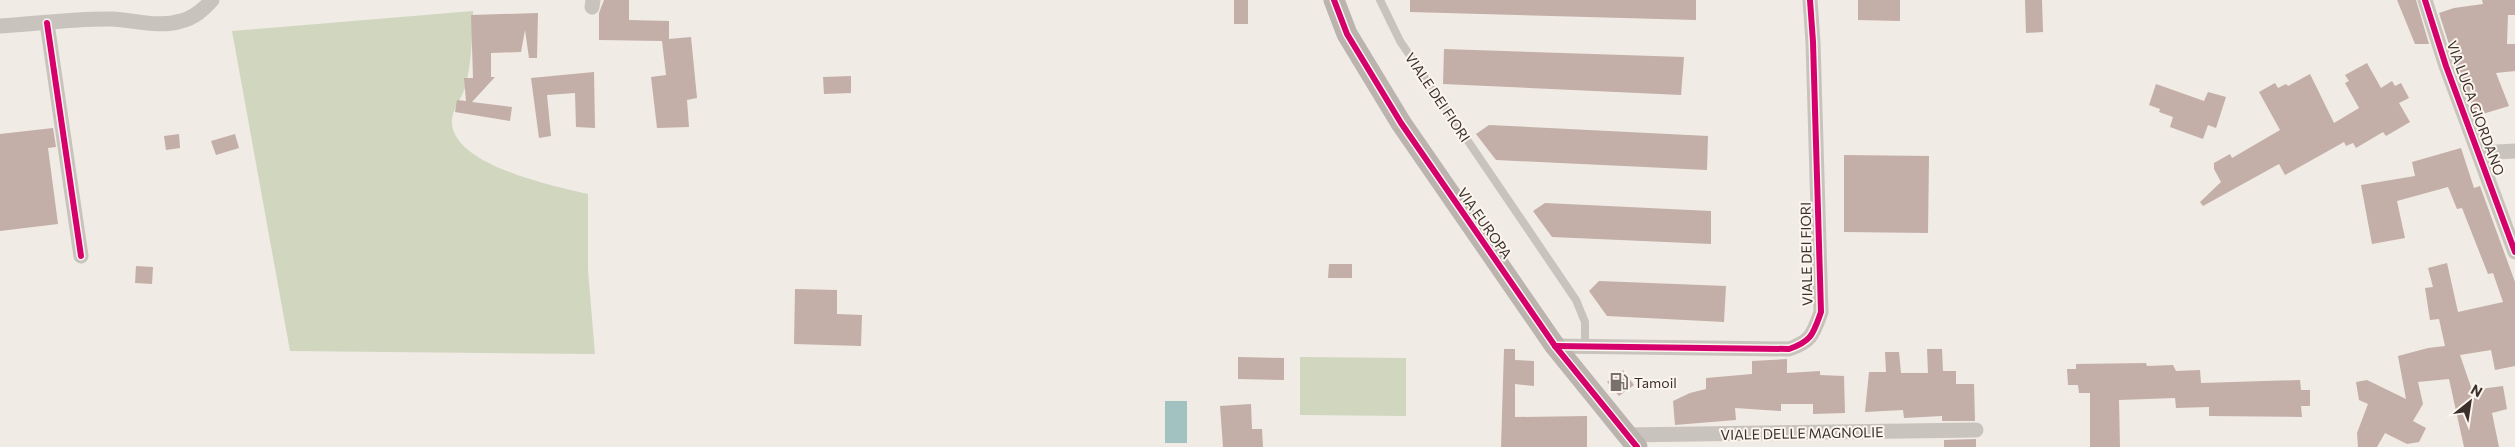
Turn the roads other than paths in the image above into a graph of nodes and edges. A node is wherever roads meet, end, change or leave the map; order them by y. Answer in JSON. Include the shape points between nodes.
{"nodes":[{"id":1,"x":212,"y":0,"type":"edge"},
{"id":2,"x":1322,"y":0,"type":"edge"},
{"id":3,"x":1334,"y":0,"type":"edge"},
{"id":4,"x":1380,"y":0,"type":"edge"},
{"id":5,"x":1810,"y":0,"type":"edge"},
{"id":6,"x":2425,"y":0,"type":"edge"},
{"id":7,"x":47,"y":23,"type":"junction"},
{"id":8,"x":0,"y":26,"type":"edge"},
{"id":9,"x":1344,"y":26,"type":"junction"},
{"id":10,"x":2515,"y":151,"type":"edge"},
{"id":11,"x":2479,"y":153,"type":"junction"},
{"id":12,"x":2515,"y":252,"type":"edge"},
{"id":13,"x":81,"y":256,"type":"dead end"},
{"id":14,"x":1555,"y":346,"type":"junction"},
{"id":15,"x":1585,"y":346,"type":"junction"},
{"id":16,"x":1976,"y":430,"type":"dead end"},
{"id":17,"x":1632,"y":441,"type":"edge"}],
"edges":[{"from":1,"to":7,"type":"street","via":[[203,10],[179,22],[144,24],[111,19]]},
{"from":2,"to":9,"type":"street"},
{"from":3,"to":9,"type":"street","name":"VIA EUROPA"},
{"from":4,"to":15,"type":"lane","name":"VIALE DEI FIORI","via":[[1400,41],[1576,300],[1585,322]]},
{"from":5,"to":15,"type":"street","name":"VIALE DEI FIORI","via":[[1821,312],[1812,335],[1803,344],[1788,349]]},
{"from":6,"to":11,"type":"street","name":"VIA LUCA GIORDANO"},
{"from":7,"to":8,"type":"street"},
{"from":7,"to":13,"type":"street"},
{"from":9,"to":14,"type":"street","name":"VIA EUROPA","via":[[1401,123]]},
{"from":10,"to":11,"type":"street"},
{"from":11,"to":12,"type":"street","name":"VIA LUCA GIORDANO"},
{"from":14,"to":15,"type":"street","name":"VIALE DEI FIORI"},
{"from":14,"to":17,"type":"street","name":"VIA EUROPA"},
{"from":16,"to":17,"type":"street","name":"VIALE DELLE MAGNOLIE"}]}
